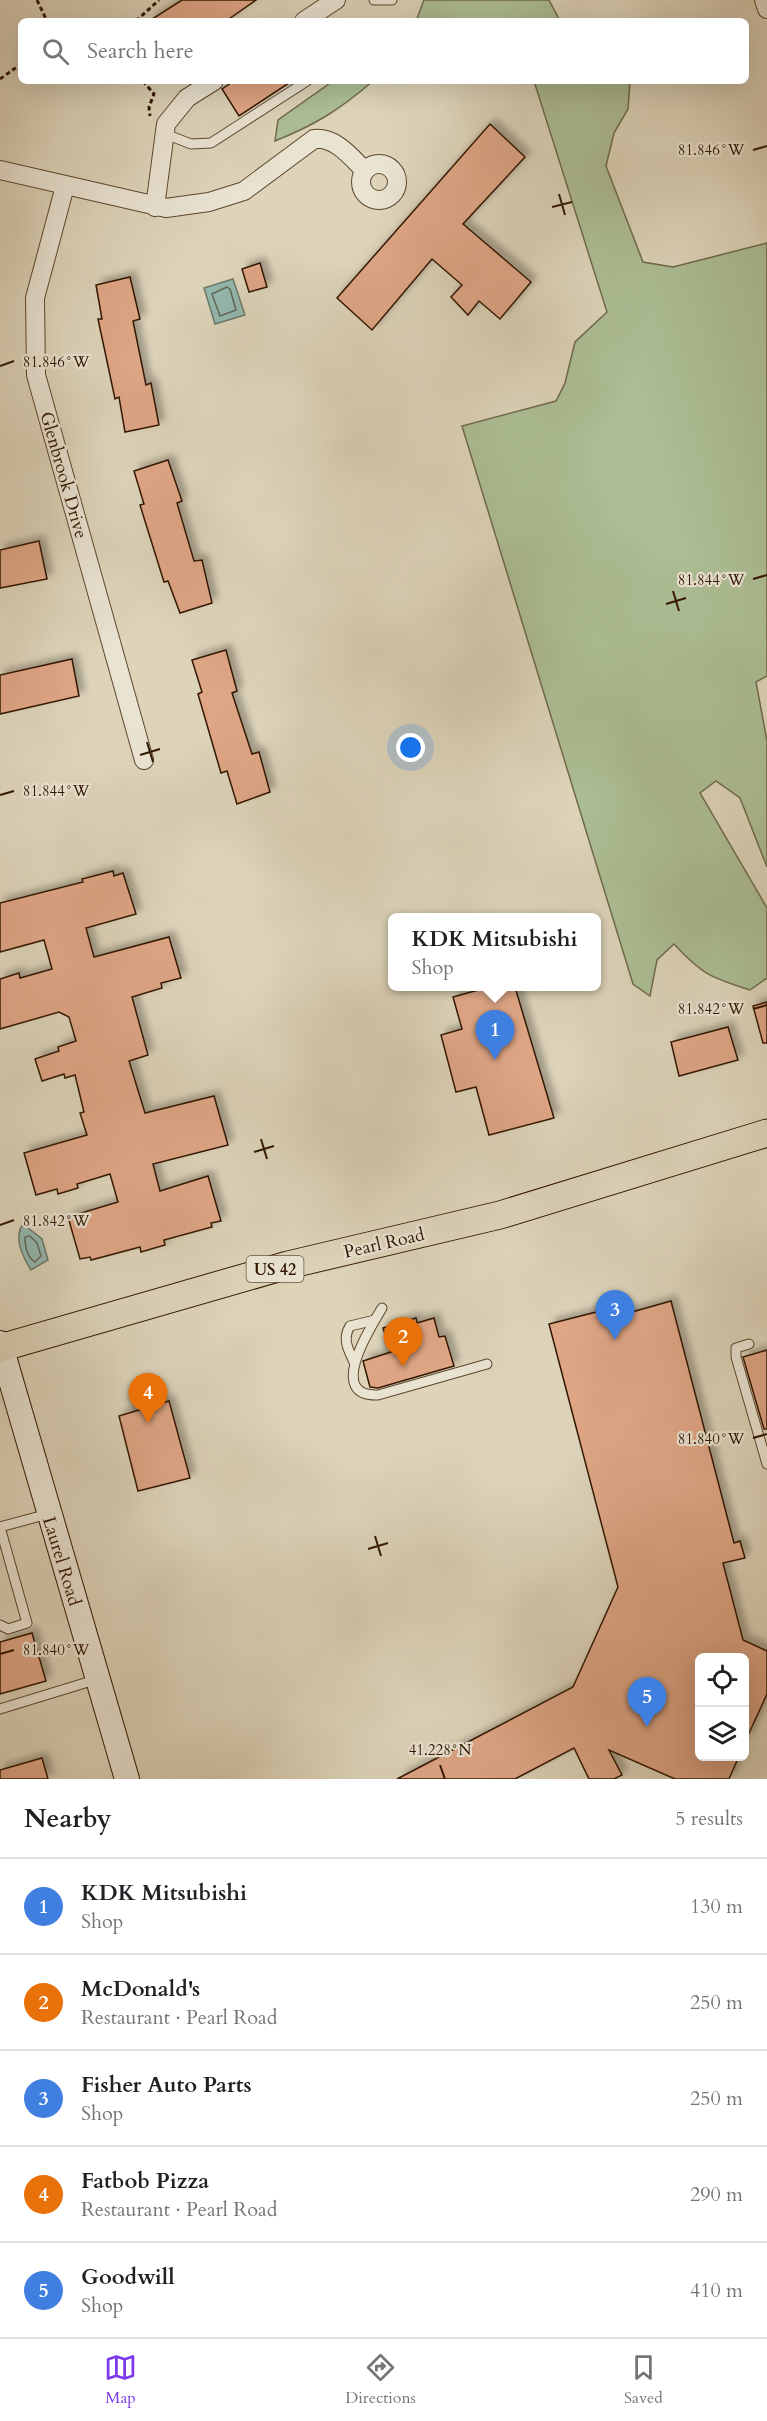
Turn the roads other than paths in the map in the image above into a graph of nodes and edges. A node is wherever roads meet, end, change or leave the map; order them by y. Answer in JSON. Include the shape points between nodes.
{"nodes":[{"id":1,"x":336,"y":0,"type":"edge"},
{"id":2,"x":374,"y":0,"type":"edge"},
{"id":3,"x":392,"y":0,"type":"edge"},
{"id":4,"x":764,"y":0,"type":"edge"},
{"id":5,"x":767,"y":9,"type":"edge"},
{"id":6,"x":309,"y":18,"type":"edge"},
{"id":7,"x":209,"y":84,"type":"edge"},
{"id":8,"x":302,"y":84,"type":"edge"},
{"id":9,"x":163,"y":134,"type":"junction"},
{"id":10,"x":0,"y":170,"type":"edge"},
{"id":11,"x":365,"y":171,"type":"dead end"},
{"id":12,"x":65,"y":186,"type":"junction"},
{"id":13,"x":155,"y":207,"type":"junction"},
{"id":14,"x":144,"y":760,"type":"dead end"},
{"id":15,"x":767,"y":1133,"type":"edge"},
{"id":16,"x":382,"y":1308,"type":"dead end"},
{"id":17,"x":375,"y":1320,"type":"junction"},
{"id":18,"x":749,"y":1344,"type":"dead end"},
{"id":19,"x":0,"y":1346,"type":"edge"},
{"id":20,"x":354,"y":1362,"type":"junction"},
{"id":21,"x":487,"y":1364,"type":"dead end"},
{"id":22,"x":767,"y":1464,"type":"edge"},
{"id":23,"x":48,"y":1514,"type":"junction"},
{"id":24,"x":0,"y":1625,"type":"edge"},
{"id":25,"x":98,"y":1679,"type":"junction"},
{"id":26,"x":0,"y":1709,"type":"edge"},
{"id":27,"x":127,"y":1779,"type":"edge"}],
"edges":[{"from":1,"to":6,"type":"street"},
{"from":2,"to":3,"type":"lane"},
{"from":4,"to":5,"type":"street"},
{"from":7,"to":9,"type":"street","via":[[187,98],[172,114]]},
{"from":8,"to":9,"type":"lane","via":[[211,143],[190,144]]},
{"from":9,"to":13,"type":"street"},
{"from":10,"to":12,"type":"street"},
{"from":11,"to":13,"type":"street","via":[[335,143],[314,139],[244,191],[209,202]]},
{"from":12,"to":13,"type":"street"},
{"from":12,"to":14,"type":"street","name":"Glenbrook Drive","via":[[34,298],[36,375]]},
{"from":15,"to":19,"type":"main road","name":"Pearl Road","number":"US 42","via":[[500,1215],[288,1265]]},
{"from":16,"to":17,"type":"lane"},
{"from":17,"to":20,"type":"lane"},
{"from":17,"to":20,"type":"lane","via":[[350,1326],[346,1332],[346,1344]]},
{"from":18,"to":22,"type":"lane","via":[[736,1348],[736,1357]]},
{"from":19,"to":23,"type":"street","name":"Laurel Road"},
{"from":20,"to":21,"type":"lane","via":[[356,1383],[360,1392],[367,1395]]},
{"from":23,"to":24,"type":"lane","via":[[0,1527],[27,1623],[8,1629]]},
{"from":23,"to":25,"type":"street","name":"Laurel Road"},
{"from":25,"to":26,"type":"lane"},
{"from":25,"to":27,"type":"street","name":"Laurel Road"}]}
